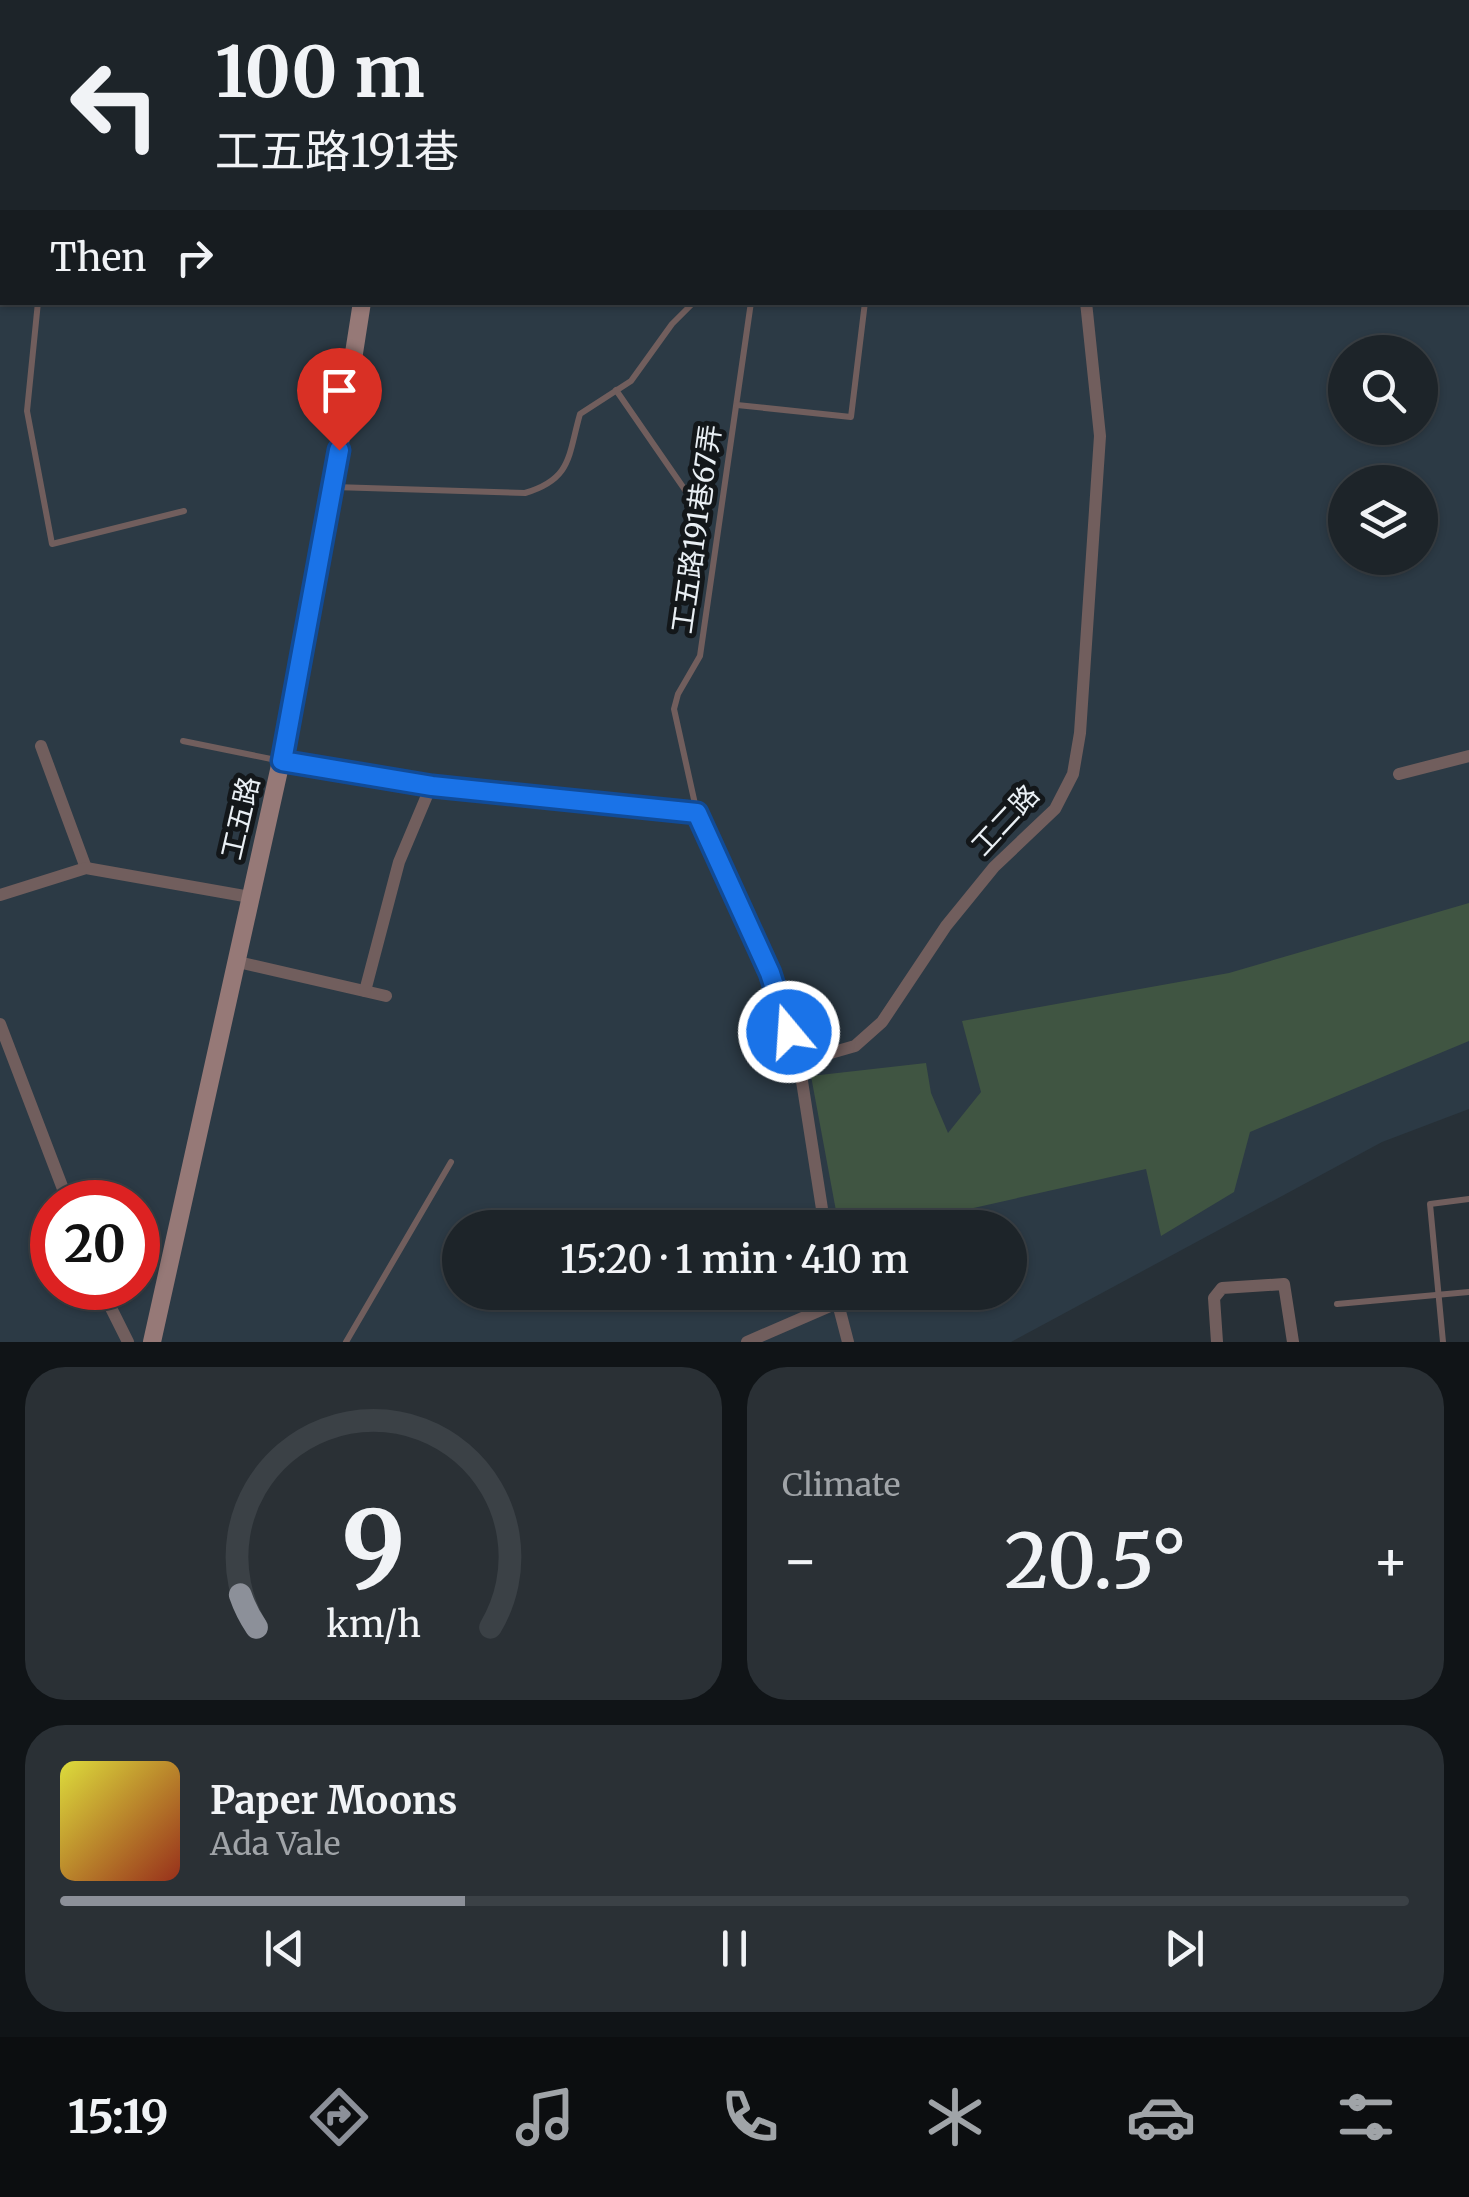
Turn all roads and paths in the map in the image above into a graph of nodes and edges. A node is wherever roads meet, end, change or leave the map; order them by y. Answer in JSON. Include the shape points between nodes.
{"nodes":[{"id":1,"x":38,"y":305,"type":"edge"},
{"id":2,"x":362,"y":305,"type":"edge"},
{"id":3,"x":691,"y":305,"type":"edge"},
{"id":4,"x":751,"y":305,"type":"edge"},
{"id":5,"x":865,"y":305,"type":"edge"},
{"id":6,"x":1086,"y":305,"type":"edge"},
{"id":7,"x":616,"y":390,"type":"junction"},
{"id":8,"x":737,"y":405,"type":"junction"},
{"id":9,"x":333,"y":487,"type":"junction"},
{"id":10,"x":184,"y":511,"type":"dead end"},
{"id":11,"x":703,"y":516,"type":"dead end"},
{"id":12,"x":183,"y":740,"type":"dead end"},
{"id":13,"x":41,"y":746,"type":"dead end"},
{"id":14,"x":1469,"y":756,"type":"edge"},
{"id":15,"x":282,"y":761,"type":"junction"},
{"id":16,"x":1400,"y":774,"type":"dead end"},
{"id":17,"x":432,"y":786,"type":"junction"},
{"id":18,"x":697,"y":813,"type":"junction"},
{"id":19,"x":86,"y":868,"type":"junction"},
{"id":20,"x":0,"y":895,"type":"edge"},
{"id":21,"x":250,"y":896,"type":"junction"},
{"id":22,"x":238,"y":962,"type":"junction"},
{"id":23,"x":365,"y":991,"type":"junction"},
{"id":24,"x":386,"y":996,"type":"dead end"},
{"id":25,"x":0,"y":1024,"type":"edge"},
{"id":26,"x":799,"y":1062,"type":"junction"},
{"id":27,"x":451,"y":1162,"type":"dead end"},
{"id":28,"x":60,"y":1180,"type":"edge"},
{"id":29,"x":1469,"y":1200,"type":"edge"},
{"id":30,"x":822,"y":1210,"type":"edge"},
{"id":31,"x":1469,"y":1292,"type":"edge"},
{"id":32,"x":1438,"y":1294,"type":"junction"},
{"id":33,"x":1337,"y":1304,"type":"dead end"},
{"id":34,"x":112,"y":1310,"type":"edge"},
{"id":35,"x":811,"y":1310,"type":"edge"},
{"id":36,"x":839,"y":1310,"type":"edge"},
{"id":37,"x":128,"y":1342,"type":"edge"},
{"id":38,"x":152,"y":1342,"type":"edge"},
{"id":39,"x":346,"y":1342,"type":"edge"},
{"id":40,"x":746,"y":1342,"type":"edge"},
{"id":41,"x":848,"y":1342,"type":"edge"},
{"id":42,"x":1217,"y":1342,"type":"edge"},
{"id":43,"x":1293,"y":1342,"type":"edge"},
{"id":44,"x":1443,"y":1342,"type":"edge"}],
"edges":[{"from":1,"to":10,"type":"lane","via":[[27,411],[52,544]]},
{"from":2,"to":9,"type":"street","name":"工五路"},
{"from":3,"to":7,"type":"lane","via":[[631,381]]},
{"from":4,"to":8,"type":"lane","name":"工五路191巷67弄"},
{"from":5,"to":8,"type":"lane","via":[[851,417]]},
{"from":6,"to":26,"type":"street","name":"工二路","via":[[1100,436],[1073,774],[1055,809],[946,926],[882,1022],[855,1046]]},
{"from":7,"to":9,"type":"lane","via":[[580,414],[562,474],[545,487],[525,493]]},
{"from":7,"to":11,"type":"lane"},
{"from":8,"to":18,"type":"lane","name":"工五路191巷67弄","via":[[700,656],[674,709]]},
{"from":9,"to":15,"type":"street","name":"工五路"},
{"from":12,"to":15,"type":"lane"},
{"from":13,"to":19,"type":"street"},
{"from":14,"to":16,"type":"street"},
{"from":15,"to":17,"type":"lane"},
{"from":15,"to":21,"type":"street","name":"工五路"},
{"from":17,"to":18,"type":"lane"},
{"from":17,"to":23,"type":"street","via":[[399,862]]},
{"from":18,"to":26,"type":"lane","name":"工五路191巷67弄","via":[[770,973]]},
{"from":19,"to":20,"type":"street"},
{"from":19,"to":21,"type":"street"},
{"from":21,"to":22,"type":"street","name":"工五路"},
{"from":22,"to":23,"type":"street"},
{"from":22,"to":38,"type":"street","name":"工五路"},
{"from":23,"to":24,"type":"street"},
{"from":25,"to":28,"type":"street"},
{"from":26,"to":30,"type":"street"},
{"from":27,"to":39,"type":"lane"},
{"from":29,"to":32,"type":"lane","via":[[1430,1204]]},
{"from":31,"to":32,"type":"lane"},
{"from":32,"to":33,"type":"lane"},
{"from":32,"to":44,"type":"lane"},
{"from":34,"to":37,"type":"street"},
{"from":35,"to":40,"type":"street"},
{"from":36,"to":41,"type":"street"},
{"from":42,"to":43,"type":"street","via":[[1214,1298],[1222,1288],[1284,1284]]}]}
